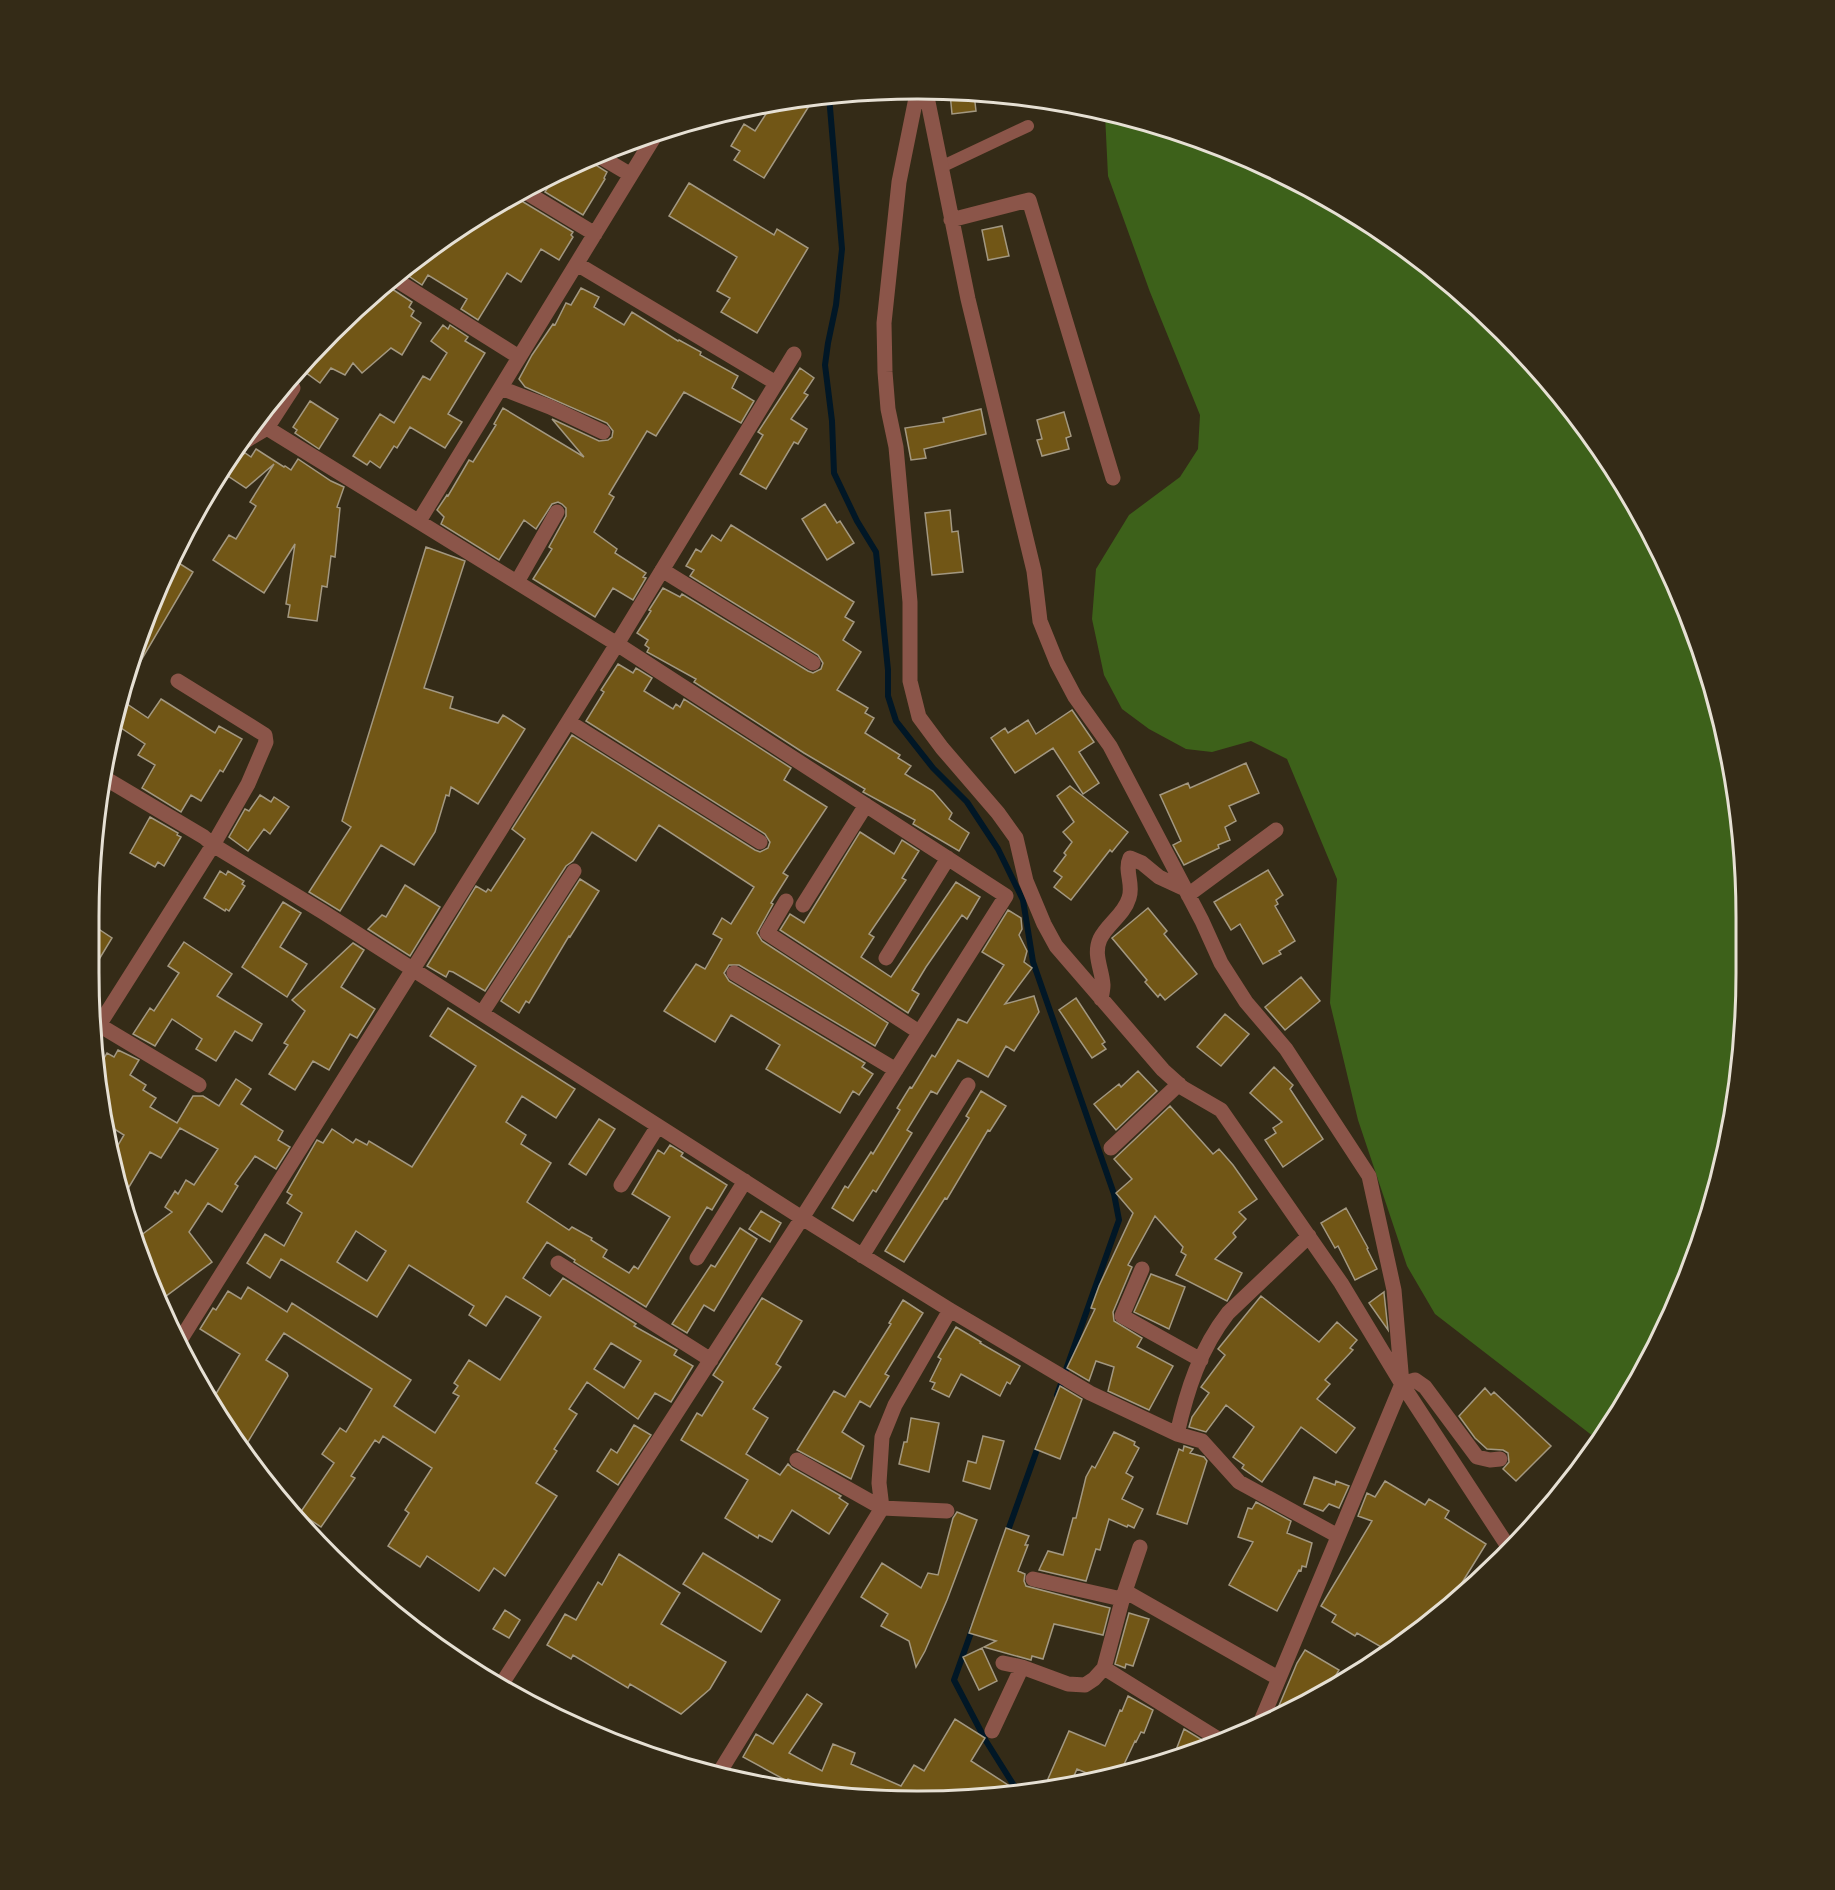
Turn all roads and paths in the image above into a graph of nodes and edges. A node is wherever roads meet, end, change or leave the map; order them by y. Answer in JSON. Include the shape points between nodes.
{"nodes":[{"id":1,"x":917,"y":99,"type":"edge"},
{"id":2,"x":927,"y":99,"type":"edge"},
{"id":3,"x":1028,"y":126,"type":"dead end"},
{"id":4,"x":650,"y":143,"type":"edge"},
{"id":5,"x":606,"y":160,"type":"edge"},
{"id":6,"x":941,"y":167,"type":"junction"},
{"id":7,"x":631,"y":175,"type":"junction"},
{"id":8,"x":532,"y":196,"type":"edge"},
{"id":9,"x":951,"y":220,"type":"junction"},
{"id":10,"x":595,"y":234,"type":"junction"},
{"id":11,"x":577,"y":264,"type":"junction"},
{"id":12,"x":401,"y":283,"type":"edge"},
{"id":13,"x":794,"y":354,"type":"dead end"},
{"id":14,"x":519,"y":357,"type":"junction"},
{"id":15,"x":776,"y":383,"type":"junction"},
{"id":16,"x":501,"y":388,"type":"junction"},
{"id":17,"x":290,"y":392,"type":"edge"},
{"id":18,"x":267,"y":428,"type":"junction"},
{"id":19,"x":603,"y":432,"type":"dead end"},
{"id":20,"x":258,"y":434,"type":"edge"},
{"id":21,"x":1113,"y":478,"type":"dead end"},
{"id":22,"x":557,"y":512,"type":"dead end"},
{"id":23,"x":419,"y":521,"type":"junction"},
{"id":24,"x":662,"y":570,"type":"junction"},
{"id":25,"x":517,"y":582,"type":"junction"},
{"id":26,"x":617,"y":644,"type":"junction"},
{"id":27,"x":813,"y":663,"type":"dead end"},
{"id":28,"x":178,"y":681,"type":"dead end"},
{"id":29,"x":569,"y":722,"type":"junction"},
{"id":30,"x":111,"y":782,"type":"edge"},
{"id":31,"x":866,"y":805,"type":"junction"},
{"id":32,"x":1276,"y":830,"type":"dead end"},
{"id":33,"x":760,"y":842,"type":"dead end"},
{"id":34,"x":213,"y":845,"type":"junction"},
{"id":35,"x":948,"y":858,"type":"junction"},
{"id":36,"x":574,"y":871,"type":"dead end"},
{"id":37,"x":1026,"y":881,"type":"junction"},
{"id":38,"x":1187,"y":892,"type":"junction"},
{"id":39,"x":1006,"y":896,"type":"junction"},
{"id":40,"x":786,"y":901,"type":"dead end"},
{"id":41,"x":803,"y":905,"type":"dead end"},
{"id":42,"x":886,"y":958,"type":"dead end"},
{"id":43,"x":413,"y":971,"type":"junction"},
{"id":44,"x":734,"y":973,"type":"dead end"},
{"id":45,"x":1101,"y":999,"type":"junction"},
{"id":46,"x":482,"y":1013,"type":"junction"},
{"id":47,"x":101,"y":1023,"type":"edge"},
{"id":48,"x":102,"y":1031,"type":"edge"},
{"id":49,"x":919,"y":1032,"type":"junction"},
{"id":50,"x":896,"y":1070,"type":"junction"},
{"id":51,"x":199,"y":1084,"type":"dead end"},
{"id":52,"x":1179,"y":1084,"type":"junction"},
{"id":53,"x":968,"y":1085,"type":"dead end"},
{"id":54,"x":658,"y":1126,"type":"junction"},
{"id":55,"x":1111,"y":1148,"type":"dead end"},
{"id":56,"x":745,"y":1181,"type":"junction"},
{"id":57,"x":621,"y":1185,"type":"dead end"},
{"id":58,"x":802,"y":1218,"type":"junction"},
{"id":59,"x":1309,"y":1236,"type":"junction"},
{"id":60,"x":862,"y":1256,"type":"junction"},
{"id":61,"x":697,"y":1258,"type":"dead end"},
{"id":62,"x":558,"y":1263,"type":"dead end"},
{"id":63,"x":1142,"y":1269,"type":"dead end"},
{"id":64,"x":950,"y":1310,"type":"junction"},
{"id":65,"x":184,"y":1336,"type":"edge"},
{"id":66,"x":711,"y":1360,"type":"junction"},
{"id":67,"x":1201,"y":1360,"type":"junction"},
{"id":68,"x":1402,"y":1384,"type":"junction"},
{"id":69,"x":1177,"y":1434,"type":"junction"},
{"id":70,"x":1500,"y":1459,"type":"dead end"},
{"id":71,"x":797,"y":1460,"type":"dead end"},
{"id":72,"x":882,"y":1508,"type":"junction"},
{"id":73,"x":946,"y":1511,"type":"dead end"},
{"id":74,"x":1338,"y":1536,"type":"junction"},
{"id":75,"x":1505,"y":1542,"type":"edge"},
{"id":76,"x":1140,"y":1547,"type":"dead end"},
{"id":77,"x":1033,"y":1579,"type":"dead end"},
{"id":78,"x":1123,"y":1597,"type":"junction"},
{"id":79,"x":1003,"y":1663,"type":"dead end"},
{"id":80,"x":1022,"y":1667,"type":"junction"},
{"id":81,"x":1104,"y":1668,"type":"junction"},
{"id":82,"x":1278,"y":1678,"type":"junction"},
{"id":83,"x":505,"y":1679,"type":"edge"},
{"id":84,"x":1264,"y":1714,"type":"edge"},
{"id":85,"x":992,"y":1731,"type":"dead end"},
{"id":86,"x":1214,"y":1736,"type":"edge"},
{"id":87,"x":723,"y":1767,"type":"edge"}],
"edges":[{"from":1,"to":37,"type":"street","via":[[899,182],[884,322],[887,390],[910,603],[910,681],[919,717],[1016,838]]},
{"from":2,"to":6,"type":"street"},
{"from":3,"to":6,"type":"lane"},
{"from":4,"to":7,"type":"street"},
{"from":5,"to":7,"type":"street"},
{"from":6,"to":9,"type":"street"},
{"from":7,"to":10,"type":"street"},
{"from":8,"to":10,"type":"street"},
{"from":9,"to":21,"type":"street","via":[[1029,200]]},
{"from":9,"to":38,"type":"street","via":[[1034,571],[1040,621],[1075,697],[1110,746]]},
{"from":10,"to":11,"type":"street"},
{"from":11,"to":14,"type":"street"},
{"from":11,"to":15,"type":"street"},
{"from":12,"to":14,"type":"street"},
{"from":13,"to":15,"type":"street"},
{"from":14,"to":16,"type":"street"},
{"from":15,"to":24,"type":"street"},
{"from":16,"to":19,"type":"street"},
{"from":16,"to":23,"type":"street"},
{"from":17,"to":18,"type":"street"},
{"from":18,"to":20,"type":"street"},
{"from":18,"to":23,"type":"street"},
{"from":22,"to":25,"type":"street"},
{"from":23,"to":25,"type":"street"},
{"from":24,"to":26,"type":"street"},
{"from":24,"to":27,"type":"street"},
{"from":25,"to":26,"type":"street"},
{"from":26,"to":29,"type":"street"},
{"from":26,"to":31,"type":"street"},
{"from":28,"to":34,"type":"street","via":[[265,735],[266,742],[248,784]]},
{"from":29,"to":33,"type":"street"},
{"from":29,"to":43,"type":"street"},
{"from":30,"to":34,"type":"street"},
{"from":31,"to":35,"type":"street"},
{"from":31,"to":41,"type":"street"},
{"from":32,"to":38,"type":"street"},
{"from":34,"to":43,"type":"street"},
{"from":34,"to":47,"type":"street"},
{"from":35,"to":39,"type":"street"},
{"from":35,"to":42,"type":"street"},
{"from":36,"to":46,"type":"street"},
{"from":37,"to":39,"type":"street"},
{"from":37,"to":45,"type":"street","via":[[1056,946]]},
{"from":38,"to":45,"type":"street","via":[[1130,858],[1126,866],[1132,888],[1129,900],[1100,939],[1096,951],[1103,985]]},
{"from":38,"to":68,"type":"street","via":[[1221,963],[1246,1002],[1286,1048],[1369,1176],[1394,1290]]},
{"from":39,"to":49,"type":"street"},
{"from":40,"to":49,"type":"street","via":[[767,933]]},
{"from":43,"to":46,"type":"street"},
{"from":43,"to":65,"type":"street"},
{"from":44,"to":50,"type":"street"},
{"from":45,"to":52,"type":"street"},
{"from":46,"to":54,"type":"street"},
{"from":48,"to":51,"type":"street"},
{"from":49,"to":50,"type":"street"},
{"from":50,"to":58,"type":"street"},
{"from":52,"to":55,"type":"street"},
{"from":52,"to":59,"type":"street","via":[[1221,1110]]},
{"from":53,"to":60,"type":"street"},
{"from":54,"to":56,"type":"street"},
{"from":54,"to":57,"type":"street"},
{"from":56,"to":58,"type":"street"},
{"from":56,"to":61,"type":"street"},
{"from":58,"to":60,"type":"street"},
{"from":58,"to":66,"type":"street"},
{"from":59,"to":67,"type":"street","via":[[1228,1313]]},
{"from":59,"to":68,"type":"street"},
{"from":60,"to":64,"type":"street"},
{"from":62,"to":66,"type":"street"},
{"from":63,"to":67,"type":"street","via":[[1122,1316]]},
{"from":64,"to":69,"type":"street","via":[[1090,1394]]},
{"from":64,"to":72,"type":"street","via":[[895,1405],[882,1437]]},
{"from":66,"to":83,"type":"street"},
{"from":67,"to":69,"type":"street","via":[[1188,1389]]},
{"from":68,"to":70,"type":"street","via":[[1415,1380],[1425,1387],[1477,1457]]},
{"from":68,"to":74,"type":"street"},
{"from":68,"to":75,"type":"street"},
{"from":69,"to":74,"type":"street","via":[[1202,1441],[1239,1482]]},
{"from":71,"to":72,"type":"street"},
{"from":72,"to":73,"type":"street"},
{"from":72,"to":87,"type":"street"},
{"from":74,"to":82,"type":"street"},
{"from":76,"to":78,"type":"street"},
{"from":77,"to":78,"type":"street"},
{"from":78,"to":81,"type":"street"},
{"from":78,"to":82,"type":"street","via":[[1130,1594]]},
{"from":79,"to":80,"type":"street"},
{"from":80,"to":81,"type":"street","via":[[1078,1686],[1094,1679]]},
{"from":80,"to":85,"type":"street"},
{"from":81,"to":86,"type":"street"},
{"from":82,"to":84,"type":"street"}]}
